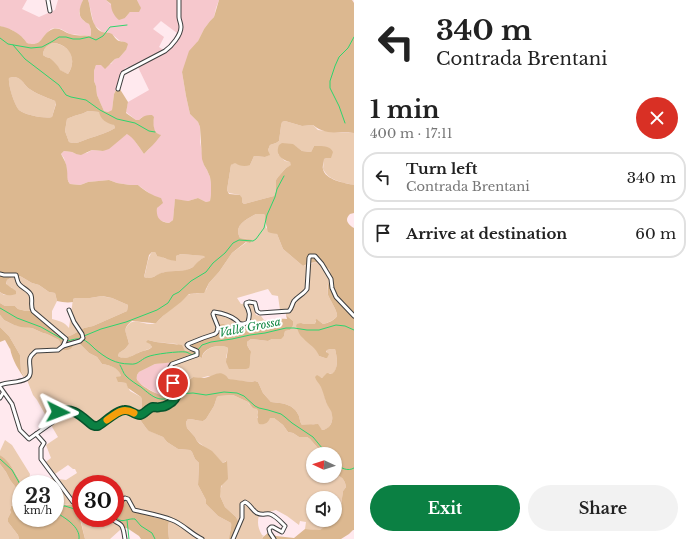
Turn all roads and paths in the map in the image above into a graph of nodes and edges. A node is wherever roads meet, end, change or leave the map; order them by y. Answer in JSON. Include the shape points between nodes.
{"nodes":[{"id":1,"x":48,"y":0,"type":"edge"},
{"id":2,"x":179,"y":0,"type":"edge"},
{"id":3,"x":50,"y":11,"type":"dead end"},
{"id":4,"x":118,"y":89,"type":"dead end"},
{"id":5,"x":0,"y":274,"type":"edge"},
{"id":6,"x":69,"y":310,"type":"dead end"},
{"id":7,"x":354,"y":316,"type":"edge"},
{"id":8,"x":63,"y":346,"type":"junction"},
{"id":9,"x":0,"y":386,"type":"edge"},
{"id":10,"x":3,"y":393,"type":"junction"},
{"id":11,"x":0,"y":398,"type":"edge"},
{"id":12,"x":36,"y":434,"type":"junction"},
{"id":13,"x":124,"y":498,"type":"edge"},
{"id":14,"x":72,"y":501,"type":"edge"},
{"id":15,"x":122,"y":527,"type":"edge"},
{"id":16,"x":125,"y":539,"type":"edge"},
{"id":17,"x":202,"y":539,"type":"edge"},
{"id":18,"x":233,"y":539,"type":"edge"},
{"id":19,"x":274,"y":539,"type":"edge"}],
"edges":[{"from":1,"to":3,"type":"street"},
{"from":2,"to":4,"type":"street","via":[[181,26],[175,40],[165,51],[123,73]]},
{"from":5,"to":8,"type":"street","via":[[16,275],[18,283],[30,294],[33,311],[66,339]]},
{"from":6,"to":8,"type":"street","via":[[83,338]]},
{"from":7,"to":12,"type":"street","via":[[336,297],[331,279],[322,264],[314,256],[310,256],[307,289],[289,311],[260,313],[255,303],[249,302],[246,305],[249,319],[245,324],[214,312],[217,332],[188,344],[197,351],[196,355],[170,367],[177,396],[171,403],[149,409],[141,415],[124,410],[98,426],[76,412],[63,410],[58,412],[53,422]]},
{"from":8,"to":9,"type":"street","via":[[58,350],[36,351],[29,360],[30,373],[26,379]]},
{"from":9,"to":10,"type":"street"},
{"from":10,"to":11,"type":"street"},
{"from":10,"to":12,"type":"street","via":[[12,404],[20,430],[29,439]]},
{"from":12,"to":14,"type":"street","via":[[44,443],[41,448],[41,459]]},
{"from":13,"to":17,"type":"street","via":[[128,499],[134,510],[173,520]]},
{"from":15,"to":16,"type":"street"},
{"from":18,"to":19,"type":"street","via":[[240,524],[242,504],[245,502],[260,514],[274,516],[285,526],[282,532],[273,526],[269,529]]}]}
